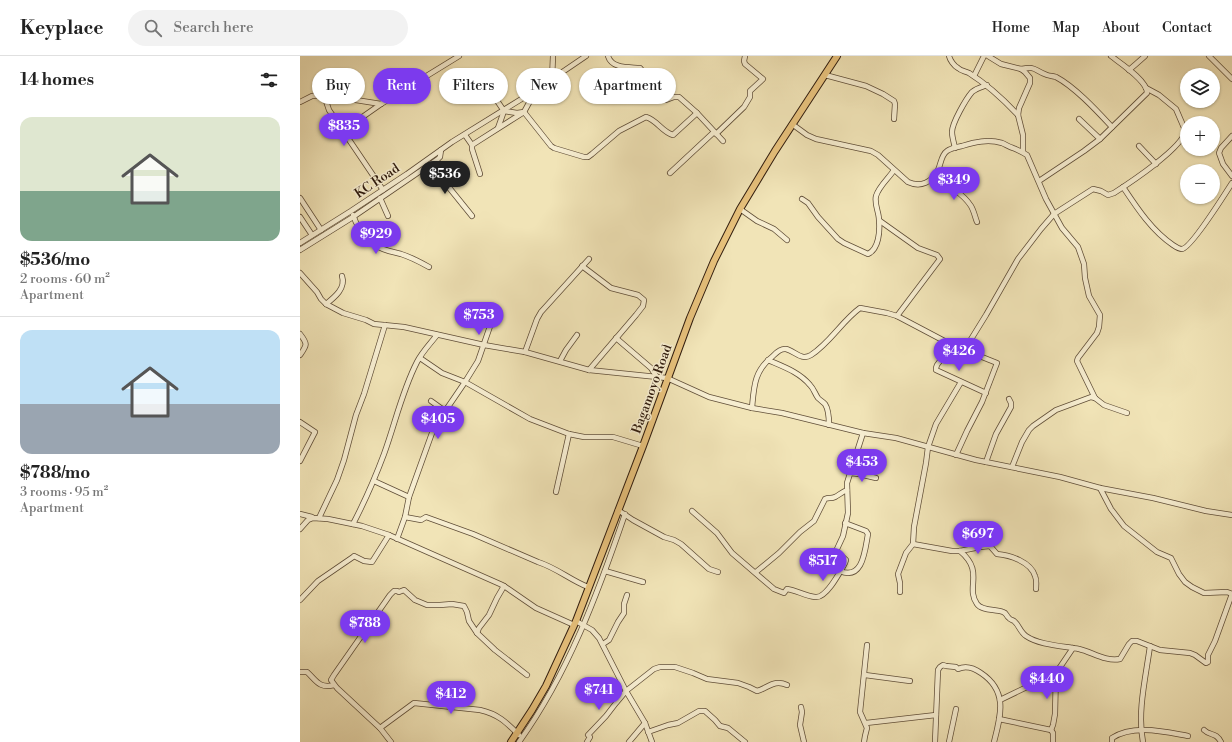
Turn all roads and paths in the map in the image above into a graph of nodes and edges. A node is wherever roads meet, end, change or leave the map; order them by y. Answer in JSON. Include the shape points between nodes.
{"nodes":[{"id":1,"x":459,"y":56,"type":"edge"},
{"id":2,"x":553,"y":56,"type":"edge"},
{"id":3,"x":608,"y":56,"type":"edge"},
{"id":4,"x":745,"y":56,"type":"edge"},
{"id":5,"x":837,"y":56,"type":"edge"},
{"id":6,"x":949,"y":56,"type":"edge"},
{"id":7,"x":984,"y":56,"type":"edge"},
{"id":8,"x":988,"y":56,"type":"edge"},
{"id":9,"x":1111,"y":56,"type":"edge"},
{"id":10,"x":1145,"y":56,"type":"edge"},
{"id":11,"x":1209,"y":56,"type":"edge"},
{"id":12,"x":582,"y":57,"type":"edge"},
{"id":13,"x":1136,"y":64,"type":"junction"},
{"id":14,"x":552,"y":68,"type":"edge"},
{"id":15,"x":567,"y":68,"type":"edge"},
{"id":16,"x":1021,"y":69,"type":"junction"},
{"id":17,"x":1128,"y":70,"type":"junction"},
{"id":18,"x":431,"y":73,"type":"edge"},
{"id":19,"x":825,"y":74,"type":"junction"},
{"id":20,"x":1133,"y":74,"type":"junction"},
{"id":21,"x":974,"y":76,"type":"junction"},
{"id":22,"x":1232,"y":79,"type":"edge"},
{"id":23,"x":987,"y":85,"type":"junction"},
{"id":24,"x":1146,"y":88,"type":"junction"},
{"id":25,"x":312,"y":96,"type":"edge"},
{"id":26,"x":300,"y":102,"type":"edge"},
{"id":27,"x":516,"y":103,"type":"edge"},
{"id":28,"x":327,"y":104,"type":"edge"},
{"id":29,"x":382,"y":104,"type":"edge"},
{"id":30,"x":499,"y":104,"type":"edge"},
{"id":31,"x":528,"y":104,"type":"edge"},
{"id":32,"x":504,"y":111,"type":"junction"},
{"id":33,"x":524,"y":112,"type":"junction"},
{"id":34,"x":697,"y":113,"type":"junction"},
{"id":35,"x":1018,"y":116,"type":"junction"},
{"id":36,"x":894,"y":118,"type":"dead end"},
{"id":37,"x":1079,"y":119,"type":"dead end"},
{"id":38,"x":792,"y":124,"type":"junction"},
{"id":39,"x":1112,"y":127,"type":"junction"},
{"id":40,"x":342,"y":129,"type":"junction"},
{"id":41,"x":498,"y":129,"type":"junction"},
{"id":42,"x":715,"y":133,"type":"junction"},
{"id":43,"x":464,"y":135,"type":"junction"},
{"id":44,"x":1232,"y":136,"type":"edge"},
{"id":45,"x":1100,"y":139,"type":"junction"},
{"id":46,"x":723,"y":141,"type":"dead end"},
{"id":47,"x":472,"y":145,"type":"junction"},
{"id":48,"x":1140,"y":146,"type":"dead end"},
{"id":49,"x":955,"y":148,"type":"junction"},
{"id":50,"x":442,"y":150,"type":"junction"},
{"id":51,"x":1023,"y":152,"type":"junction"},
{"id":52,"x":430,"y":164,"type":"junction"},
{"id":53,"x":1156,"y":164,"type":"junction"},
{"id":54,"x":894,"y":170,"type":"junction"},
{"id":55,"x":670,"y":173,"type":"dead end"},
{"id":56,"x":480,"y":174,"type":"dead end"},
{"id":57,"x":1232,"y":176,"type":"edge"},
{"id":58,"x":932,"y":180,"type":"junction"},
{"id":59,"x":1039,"y":181,"type":"junction"},
{"id":60,"x":1232,"y":183,"type":"edge"},
{"id":61,"x":1123,"y":187,"type":"junction"},
{"id":62,"x":383,"y":190,"type":"junction"},
{"id":63,"x":300,"y":198,"type":"edge"},
{"id":64,"x":380,"y":198,"type":"junction"},
{"id":65,"x":802,"y":199,"type":"dead end"},
{"id":66,"x":740,"y":209,"type":"junction"},
{"id":67,"x":352,"y":214,"type":"junction"},
{"id":68,"x":1054,"y":214,"type":"junction"},
{"id":69,"x":388,"y":216,"type":"dead end"},
{"id":70,"x":472,"y":216,"type":"dead end"},
{"id":71,"x":300,"y":217,"type":"edge"},
{"id":72,"x":880,"y":221,"type":"junction"},
{"id":73,"x":976,"y":222,"type":"dead end"},
{"id":74,"x":321,"y":230,"type":"junction"},
{"id":75,"x":312,"y":235,"type":"junction"},
{"id":76,"x":787,"y":240,"type":"dead end"},
{"id":77,"x":300,"y":243,"type":"edge"},
{"id":78,"x":300,"y":250,"type":"edge"},
{"id":79,"x":589,"y":259,"type":"dead end"},
{"id":80,"x":582,"y":266,"type":"junction"},
{"id":81,"x":429,"y":268,"type":"dead end"},
{"id":82,"x":300,"y":273,"type":"edge"},
{"id":83,"x":342,"y":276,"type":"dead end"},
{"id":84,"x":326,"y":304,"type":"junction"},
{"id":85,"x":496,"y":309,"type":"dead end"},
{"id":86,"x":897,"y":316,"type":"junction"},
{"id":87,"x":385,"y":325,"type":"junction"},
{"id":88,"x":300,"y":334,"type":"edge"},
{"id":89,"x":437,"y":335,"type":"junction"},
{"id":90,"x":577,"y":335,"type":"dead end"},
{"id":91,"x":616,"y":338,"type":"junction"},
{"id":92,"x":484,"y":345,"type":"junction"},
{"id":93,"x":952,"y":345,"type":"junction"},
{"id":94,"x":965,"y":349,"type":"junction"},
{"id":95,"x":525,"y":352,"type":"junction"},
{"id":96,"x":300,"y":355,"type":"edge"},
{"id":97,"x":420,"y":358,"type":"junction"},
{"id":98,"x":768,"y":360,"type":"junction"},
{"id":99,"x":560,"y":361,"type":"junction"},
{"id":100,"x":589,"y":370,"type":"junction"},
{"id":101,"x":657,"y":377,"type":"junction"},
{"id":102,"x":667,"y":378,"type":"junction"},
{"id":103,"x":465,"y":382,"type":"junction"},
{"id":104,"x":961,"y":382,"type":"junction"},
{"id":105,"x":986,"y":393,"type":"junction"},
{"id":106,"x":1095,"y":398,"type":"junction"},
{"id":107,"x":1009,"y":399,"type":"dead end"},
{"id":108,"x":431,"y":401,"type":"dead end"},
{"id":109,"x":752,"y":408,"type":"junction"},
{"id":110,"x":445,"y":411,"type":"junction"},
{"id":111,"x":1127,"y":413,"type":"dead end"},
{"id":112,"x":300,"y":422,"type":"edge"},
{"id":113,"x":829,"y":425,"type":"junction"},
{"id":114,"x":863,"y":433,"type":"junction"},
{"id":115,"x":569,"y":434,"type":"junction"},
{"id":116,"x":643,"y":446,"type":"junction"},
{"id":117,"x":928,"y":447,"type":"junction"},
{"id":118,"x":302,"y":453,"type":"edge"},
{"id":119,"x":956,"y":455,"type":"junction"},
{"id":120,"x":300,"y":461,"type":"edge"},
{"id":121,"x":986,"y":462,"type":"junction"},
{"id":122,"x":1012,"y":467,"type":"junction"},
{"id":123,"x":850,"y":474,"type":"junction"},
{"id":124,"x":876,"y":478,"type":"dead end"},
{"id":125,"x":374,"y":481,"type":"junction"},
{"id":126,"x":1100,"y":488,"type":"junction"},
{"id":127,"x":847,"y":490,"type":"junction"},
{"id":128,"x":556,"y":492,"type":"dead end"},
{"id":129,"x":409,"y":497,"type":"junction"},
{"id":130,"x":618,"y":510,"type":"junction"},
{"id":131,"x":692,"y":511,"type":"dead end"},
{"id":132,"x":300,"y":514,"type":"edge"},
{"id":133,"x":625,"y":514,"type":"junction"},
{"id":134,"x":1232,"y":515,"type":"edge"},
{"id":135,"x":405,"y":517,"type":"junction"},
{"id":136,"x":313,"y":518,"type":"junction"},
{"id":137,"x":320,"y":518,"type":"junction"},
{"id":138,"x":846,"y":523,"type":"junction"},
{"id":139,"x":353,"y":524,"type":"junction"},
{"id":140,"x":300,"y":529,"type":"edge"},
{"id":141,"x":390,"y":535,"type":"junction"},
{"id":142,"x":397,"y":539,"type":"junction"},
{"id":143,"x":913,"y":544,"type":"junction"},
{"id":144,"x":960,"y":551,"type":"junction"},
{"id":145,"x":605,"y":571,"type":"junction"},
{"id":146,"x":840,"y":571,"type":"junction"},
{"id":147,"x":718,"y":572,"type":"dead end"},
{"id":148,"x":756,"y":572,"type":"junction"},
{"id":149,"x":643,"y":582,"type":"dead end"},
{"id":150,"x":504,"y":586,"type":"junction"},
{"id":151,"x":588,"y":587,"type":"junction"},
{"id":152,"x":1036,"y":589,"type":"dead end"},
{"id":153,"x":900,"y":592,"type":"dead end"},
{"id":154,"x":1232,"y":594,"type":"edge"},
{"id":155,"x":627,"y":595,"type":"dead end"},
{"id":156,"x":300,"y":600,"type":"edge"},
{"id":157,"x":575,"y":623,"type":"junction"},
{"id":158,"x":583,"y":624,"type":"junction"},
{"id":159,"x":477,"y":633,"type":"junction"},
{"id":160,"x":603,"y":644,"type":"junction"},
{"id":161,"x":867,"y":645,"type":"dead end"},
{"id":162,"x":1150,"y":646,"type":"junction"},
{"id":163,"x":1073,"y":648,"type":"junction"},
{"id":164,"x":562,"y":651,"type":"junction"},
{"id":165,"x":569,"y":654,"type":"junction"},
{"id":166,"x":300,"y":672,"type":"edge"},
{"id":167,"x":1056,"y":674,"type":"junction"},
{"id":168,"x":527,"y":675,"type":"dead end"},
{"id":169,"x":865,"y":675,"type":"junction"},
{"id":170,"x":910,"y":681,"type":"dead end"},
{"id":171,"x":334,"y":685,"type":"junction"},
{"id":172,"x":787,"y":685,"type":"dead end"},
{"id":173,"x":626,"y":691,"type":"junction"},
{"id":174,"x":1000,"y":700,"type":"junction"},
{"id":175,"x":801,"y":707,"type":"dead end"},
{"id":176,"x":956,"y":709,"type":"dead end"},
{"id":177,"x":936,"y":715,"type":"junction"},
{"id":178,"x":999,"y":719,"type":"junction"},
{"id":179,"x":645,"y":723,"type":"junction"},
{"id":180,"x":866,"y":723,"type":"junction"},
{"id":181,"x":380,"y":728,"type":"junction"},
{"id":182,"x":1051,"y":730,"type":"junction"},
{"id":183,"x":1140,"y":730,"type":"junction"},
{"id":184,"x":1204,"y":730,"type":"dead end"},
{"id":185,"x":648,"y":732,"type":"junction"},
{"id":186,"x":517,"y":733,"type":"junction"},
{"id":187,"x":1188,"y":736,"type":"dead end"},
{"id":188,"x":521,"y":740,"type":"edge"},
{"id":189,"x":391,"y":742,"type":"edge"},
{"id":190,"x":511,"y":742,"type":"edge"},
{"id":191,"x":587,"y":742,"type":"edge"},
{"id":192,"x":629,"y":742,"type":"edge"},
{"id":193,"x":652,"y":742,"type":"edge"},
{"id":194,"x":745,"y":742,"type":"edge"},
{"id":195,"x":804,"y":742,"type":"edge"},
{"id":196,"x":864,"y":742,"type":"edge"},
{"id":197,"x":935,"y":742,"type":"edge"},
{"id":198,"x":949,"y":742,"type":"edge"},
{"id":199,"x":994,"y":742,"type":"edge"},
{"id":200,"x":1053,"y":742,"type":"edge"},
{"id":201,"x":1112,"y":742,"type":"edge"},
{"id":202,"x":1143,"y":742,"type":"edge"},
{"id":203,"x":1222,"y":742,"type":"edge"}],
"edges":[{"from":1,"to":18,"type":"street"},
{"from":2,"to":14,"type":"street"},
{"from":3,"to":34,"type":"street","via":[[617,66],[640,68],[666,100],[679,97]]},
{"from":4,"to":42,"type":"street","via":[[745,64],[763,79],[750,91],[749,100],[744,107]]},
{"from":5,"to":19,"type":"highway","name":"Bagamoyo Road"},
{"from":6,"to":21,"type":"street","via":[[958,69]]},
{"from":7,"to":21,"type":"street"},
{"from":8,"to":16,"type":"street","via":[[1001,64]]},
{"from":9,"to":17,"type":"street"},
{"from":10,"to":13,"type":"street"},
{"from":11,"to":22,"type":"street"},
{"from":12,"to":15,"type":"street","name":"KC Road"},
{"from":13,"to":17,"type":"street"},
{"from":13,"to":20,"type":"street"},
{"from":16,"to":35,"type":"street","via":[[1031,80]]},
{"from":16,"to":39,"type":"street","via":[[1034,68],[1065,83]]},
{"from":17,"to":20,"type":"street"},
{"from":19,"to":36,"type":"street","via":[[866,86],[894,101]]},
{"from":19,"to":38,"type":"highway","name":"Bagamoyo Road"},
{"from":20,"to":24,"type":"street"},
{"from":21,"to":23,"type":"street"},
{"from":23,"to":35,"type":"street"},
{"from":23,"to":49,"type":"street","via":[[973,92],[955,121],[952,131]]},
{"from":24,"to":39,"type":"street","via":[[1146,95]]},
{"from":24,"to":53,"type":"street","via":[[1176,109],[1185,130],[1181,140]]},
{"from":25,"to":26,"type":"street"},
{"from":27,"to":32,"type":"street","name":"KC Road"},
{"from":28,"to":40,"type":"street"},
{"from":29,"to":40,"type":"street"},
{"from":30,"to":32,"type":"street"},
{"from":31,"to":33,"type":"street"},
{"from":32,"to":33,"type":"street"},
{"from":32,"to":41,"type":"street"},
{"from":32,"to":43,"type":"street","name":"KC Road"},
{"from":33,"to":34,"type":"street","via":[[552,147],[584,157],[588,157],[619,131],[646,118],[673,135]]},
{"from":33,"to":41,"type":"street"},
{"from":34,"to":42,"type":"street"},
{"from":35,"to":51,"type":"street","via":[[1023,135]]},
{"from":37,"to":45,"type":"street"},
{"from":38,"to":54,"type":"street","via":[[816,139],[871,151]]},
{"from":38,"to":66,"type":"highway","name":"Bagamoyo Road"},
{"from":39,"to":45,"type":"street"},
{"from":40,"to":62,"type":"street"},
{"from":41,"to":47,"type":"street"},
{"from":42,"to":46,"type":"street"},
{"from":42,"to":55,"type":"street"},
{"from":43,"to":47,"type":"street"},
{"from":43,"to":50,"type":"street","name":"KC Road"},
{"from":44,"to":57,"type":"street","via":[[1219,153]]},
{"from":45,"to":59,"type":"street"},
{"from":47,"to":56,"type":"street"},
{"from":48,"to":53,"type":"street"},
{"from":49,"to":51,"type":"street","via":[[980,141],[991,141]]},
{"from":49,"to":58,"type":"street","via":[[944,155]]},
{"from":50,"to":52,"type":"street","via":[[440,156]]},
{"from":50,"to":62,"type":"street","name":"KC Road"},
{"from":51,"to":59,"type":"street","via":[[1027,155]]},
{"from":52,"to":64,"type":"street"},
{"from":52,"to":70,"type":"street"},
{"from":53,"to":61,"type":"street"},
{"from":54,"to":58,"type":"street","via":[[912,184],[920,185]]},
{"from":54,"to":72,"type":"street","via":[[876,194]]},
{"from":58,"to":73,"type":"street","via":[[946,184],[963,198],[972,208]]},
{"from":59,"to":68,"type":"street"},
{"from":60,"to":61,"type":"street","via":[[1192,241],[1182,249],[1151,226]]},
{"from":61,"to":68,"type":"street","via":[[1108,195],[1095,190],[1090,191]]},
{"from":62,"to":67,"type":"street","name":"KC Road"},
{"from":63,"to":74,"type":"street"},
{"from":64,"to":67,"type":"street"},
{"from":64,"to":69,"type":"street"},
{"from":65,"to":72,"type":"street","via":[[838,239],[868,254],[876,246]]},
{"from":66,"to":76,"type":"street","via":[[774,229]]},
{"from":66,"to":102,"type":"highway","name":"Bagamoyo Road","via":[[705,282]]},
{"from":67,"to":74,"type":"street","name":"KC Road"},
{"from":67,"to":78,"type":"street"},
{"from":67,"to":81,"type":"street","via":[[360,232],[377,247],[414,258]]},
{"from":68,"to":94,"type":"street","via":[[1018,259]]},
{"from":68,"to":106,"type":"street","via":[[1078,247],[1084,264],[1089,296],[1100,315],[1097,333],[1077,360]]},
{"from":71,"to":75,"type":"street"},
{"from":72,"to":86,"type":"street","via":[[918,248],[937,255],[940,259]]},
{"from":74,"to":75,"type":"street","name":"KC Road"},
{"from":75,"to":77,"type":"street","name":"KC Road"},
{"from":79,"to":80,"type":"street"},
{"from":80,"to":91,"type":"street","via":[[611,288],[638,295],[644,300],[640,311]]},
{"from":80,"to":95,"type":"street","via":[[541,312]]},
{"from":82,"to":84,"type":"street"},
{"from":83,"to":84,"type":"street","via":[[340,290]]},
{"from":84,"to":87,"type":"street","via":[[343,313],[374,324]]},
{"from":85,"to":92,"type":"street"},
{"from":86,"to":93,"type":"street"},
{"from":86,"to":98,"type":"street","via":[[860,308],[809,356],[803,357],[783,349]]},
{"from":87,"to":89,"type":"street"},
{"from":87,"to":137,"type":"street","via":[[344,460]]},
{"from":88,"to":96,"type":"street","via":[[306,341],[306,346]]},
{"from":89,"to":92,"type":"street"},
{"from":89,"to":97,"type":"street"},
{"from":90,"to":99,"type":"street"},
{"from":91,"to":100,"type":"street"},
{"from":91,"to":101,"type":"street","via":[[651,368]]},
{"from":92,"to":95,"type":"street"},
{"from":92,"to":103,"type":"street"},
{"from":93,"to":94,"type":"street"},
{"from":93,"to":104,"type":"street","via":[[936,368],[938,372]]},
{"from":94,"to":105,"type":"street","via":[[997,363]]},
{"from":95,"to":99,"type":"street"},
{"from":97,"to":103,"type":"street","via":[[442,373]]},
{"from":97,"to":125,"type":"street","via":[[404,395]]},
{"from":98,"to":109,"type":"street","via":[[758,375]]},
{"from":98,"to":113,"type":"street","via":[[806,380],[817,397],[825,403]]},
{"from":99,"to":100,"type":"street"},
{"from":100,"to":101,"type":"street"},
{"from":101,"to":102,"type":"street"},
{"from":102,"to":109,"type":"street","via":[[709,397]]},
{"from":102,"to":116,"type":"highway","name":"Bagamoyo Road"},
{"from":103,"to":110,"type":"street"},
{"from":103,"to":115,"type":"street","via":[[530,419]]},
{"from":104,"to":105,"type":"street"},
{"from":104,"to":117,"type":"street","via":[[936,424]]},
{"from":105,"to":119,"type":"street"},
{"from":106,"to":111,"type":"street","via":[[1104,405]]},
{"from":106,"to":122,"type":"street","via":[[1087,398],[1063,407],[1033,426],[1022,442]]},
{"from":107,"to":121,"type":"street","via":[[1011,407],[996,434]]},
{"from":108,"to":110,"type":"street"},
{"from":109,"to":113,"type":"street"},
{"from":110,"to":129,"type":"street","via":[[432,433]]},
{"from":112,"to":118,"type":"street","via":[[315,432]]},
{"from":113,"to":114,"type":"street"},
{"from":114,"to":117,"type":"street","via":[[911,441]]},
{"from":114,"to":123,"type":"street"},
{"from":115,"to":116,"type":"street","via":[[613,437]]},
{"from":115,"to":128,"type":"street"},
{"from":116,"to":130,"type":"highway","name":"Bagamoyo Road"},
{"from":117,"to":119,"type":"street"},
{"from":117,"to":143,"type":"street"},
{"from":118,"to":120,"type":"street"},
{"from":119,"to":121,"type":"street"},
{"from":121,"to":122,"type":"street"},
{"from":122,"to":126,"type":"street"},
{"from":123,"to":124,"type":"street"},
{"from":123,"to":127,"type":"street"},
{"from":125,"to":129,"type":"street"},
{"from":125,"to":139,"type":"street"},
{"from":126,"to":134,"type":"street"},
{"from":126,"to":154,"type":"street","via":[[1124,526],[1159,554],[1170,558],[1185,582],[1204,593]]},
{"from":127,"to":138,"type":"street"},
{"from":127,"to":148,"type":"street","via":[[834,497],[828,497],[814,521]]},
{"from":129,"to":135,"type":"street"},
{"from":130,"to":133,"type":"street"},
{"from":130,"to":151,"type":"highway","name":"Bagamoyo Road"},
{"from":131,"to":148,"type":"street","via":[[717,533],[732,553]]},
{"from":132,"to":136,"type":"street"},
{"from":133,"to":145,"type":"street"},
{"from":133,"to":147,"type":"street","via":[[681,544],[709,569]]},
{"from":135,"to":142,"type":"street"},
{"from":135,"to":151,"type":"street","via":[[421,520],[426,517],[473,534],[550,566]]},
{"from":136,"to":137,"type":"street"},
{"from":136,"to":140,"type":"street"},
{"from":137,"to":139,"type":"street"},
{"from":138,"to":146,"type":"street","via":[[837,551],[846,560]]},
{"from":138,"to":146,"type":"street","via":[[868,534],[860,567],[852,574]]},
{"from":139,"to":141,"type":"street"},
{"from":141,"to":142,"type":"street"},
{"from":141,"to":156,"type":"street","via":[[372,562],[354,556],[318,581]]},
{"from":142,"to":150,"type":"street"},
{"from":143,"to":144,"type":"street"},
{"from":143,"to":153,"type":"street","via":[[906,553],[898,574]]},
{"from":144,"to":152,"type":"street","via":[[990,546],[997,554],[1016,558],[1033,572]]},
{"from":144,"to":163,"type":"street","via":[[973,568],[974,596],[979,606],[1007,614],[1026,636],[1032,639]]},
{"from":145,"to":149,"type":"street"},
{"from":145,"to":158,"type":"street"},
{"from":146,"to":148,"type":"street","via":[[823,595],[816,597],[787,589],[784,593],[781,592],[774,589]]},
{"from":150,"to":157,"type":"street","via":[[536,608]]},
{"from":150,"to":159,"type":"street"},
{"from":151,"to":157,"type":"highway","name":"Bagamoyo Road"},
{"from":154,"to":162,"type":"street","via":[[1208,655],[1208,662],[1190,653],[1160,650]]},
{"from":155,"to":160,"type":"street","via":[[624,613],[610,640]]},
{"from":157,"to":158,"type":"street"},
{"from":157,"to":164,"type":"highway","name":"Bagamoyo Road"},
{"from":158,"to":160,"type":"street","via":[[592,630]]},
{"from":158,"to":165,"type":"street"},
{"from":159,"to":168,"type":"street"},
{"from":159,"to":171,"type":"street","via":[[469,621],[464,606],[427,605],[415,600],[404,590],[394,591],[334,675]]},
{"from":160,"to":173,"type":"street"},
{"from":161,"to":169,"type":"street"},
{"from":162,"to":163,"type":"street","via":[[1132,641],[1119,660]]},
{"from":162,"to":183,"type":"street"},
{"from":163,"to":167,"type":"street"},
{"from":164,"to":165,"type":"street"},
{"from":164,"to":186,"type":"highway","name":"Bagamoyo Road","via":[[542,692]]},
{"from":165,"to":188,"type":"street","via":[[546,700]]},
{"from":166,"to":171,"type":"street","via":[[306,672],[322,686]]},
{"from":167,"to":174,"type":"street"},
{"from":167,"to":182,"type":"street","via":[[1055,714]]},
{"from":169,"to":170,"type":"street"},
{"from":169,"to":180,"type":"street","via":[[860,712]]},
{"from":171,"to":181,"type":"street"},
{"from":172,"to":173,"type":"street","via":[[775,683],[757,691],[743,684],[707,679],[666,666],[654,669]]},
{"from":173,"to":179,"type":"street"},
{"from":173,"to":191,"type":"street","via":[[588,735],[590,737]]},
{"from":174,"to":177,"type":"street","via":[[993,682],[974,668],[958,669],[943,664],[938,670]]},
{"from":174,"to":178,"type":"street"},
{"from":175,"to":195,"type":"street","via":[[800,725]]},
{"from":176,"to":198,"type":"street"},
{"from":177,"to":180,"type":"street"},
{"from":177,"to":197,"type":"street"},
{"from":178,"to":182,"type":"street"},
{"from":178,"to":199,"type":"street"},
{"from":179,"to":185,"type":"street"},
{"from":179,"to":192,"type":"street"},
{"from":180,"to":196,"type":"street"},
{"from":181,"to":186,"type":"street","via":[[414,702],[489,712],[504,720]]},
{"from":181,"to":189,"type":"street"},
{"from":182,"to":200,"type":"street"},
{"from":183,"to":187,"type":"street"},
{"from":183,"to":201,"type":"street","via":[[1120,733],[1112,738]]},
{"from":183,"to":202,"type":"street"},
{"from":184,"to":203,"type":"street","via":[[1216,735]]},
{"from":185,"to":193,"type":"street"},
{"from":185,"to":194,"type":"street","via":[[678,723],[699,711],[705,711],[720,726],[728,728]]},
{"from":186,"to":188,"type":"street"},
{"from":186,"to":190,"type":"highway","name":"Bagamoyo Road"}]}
